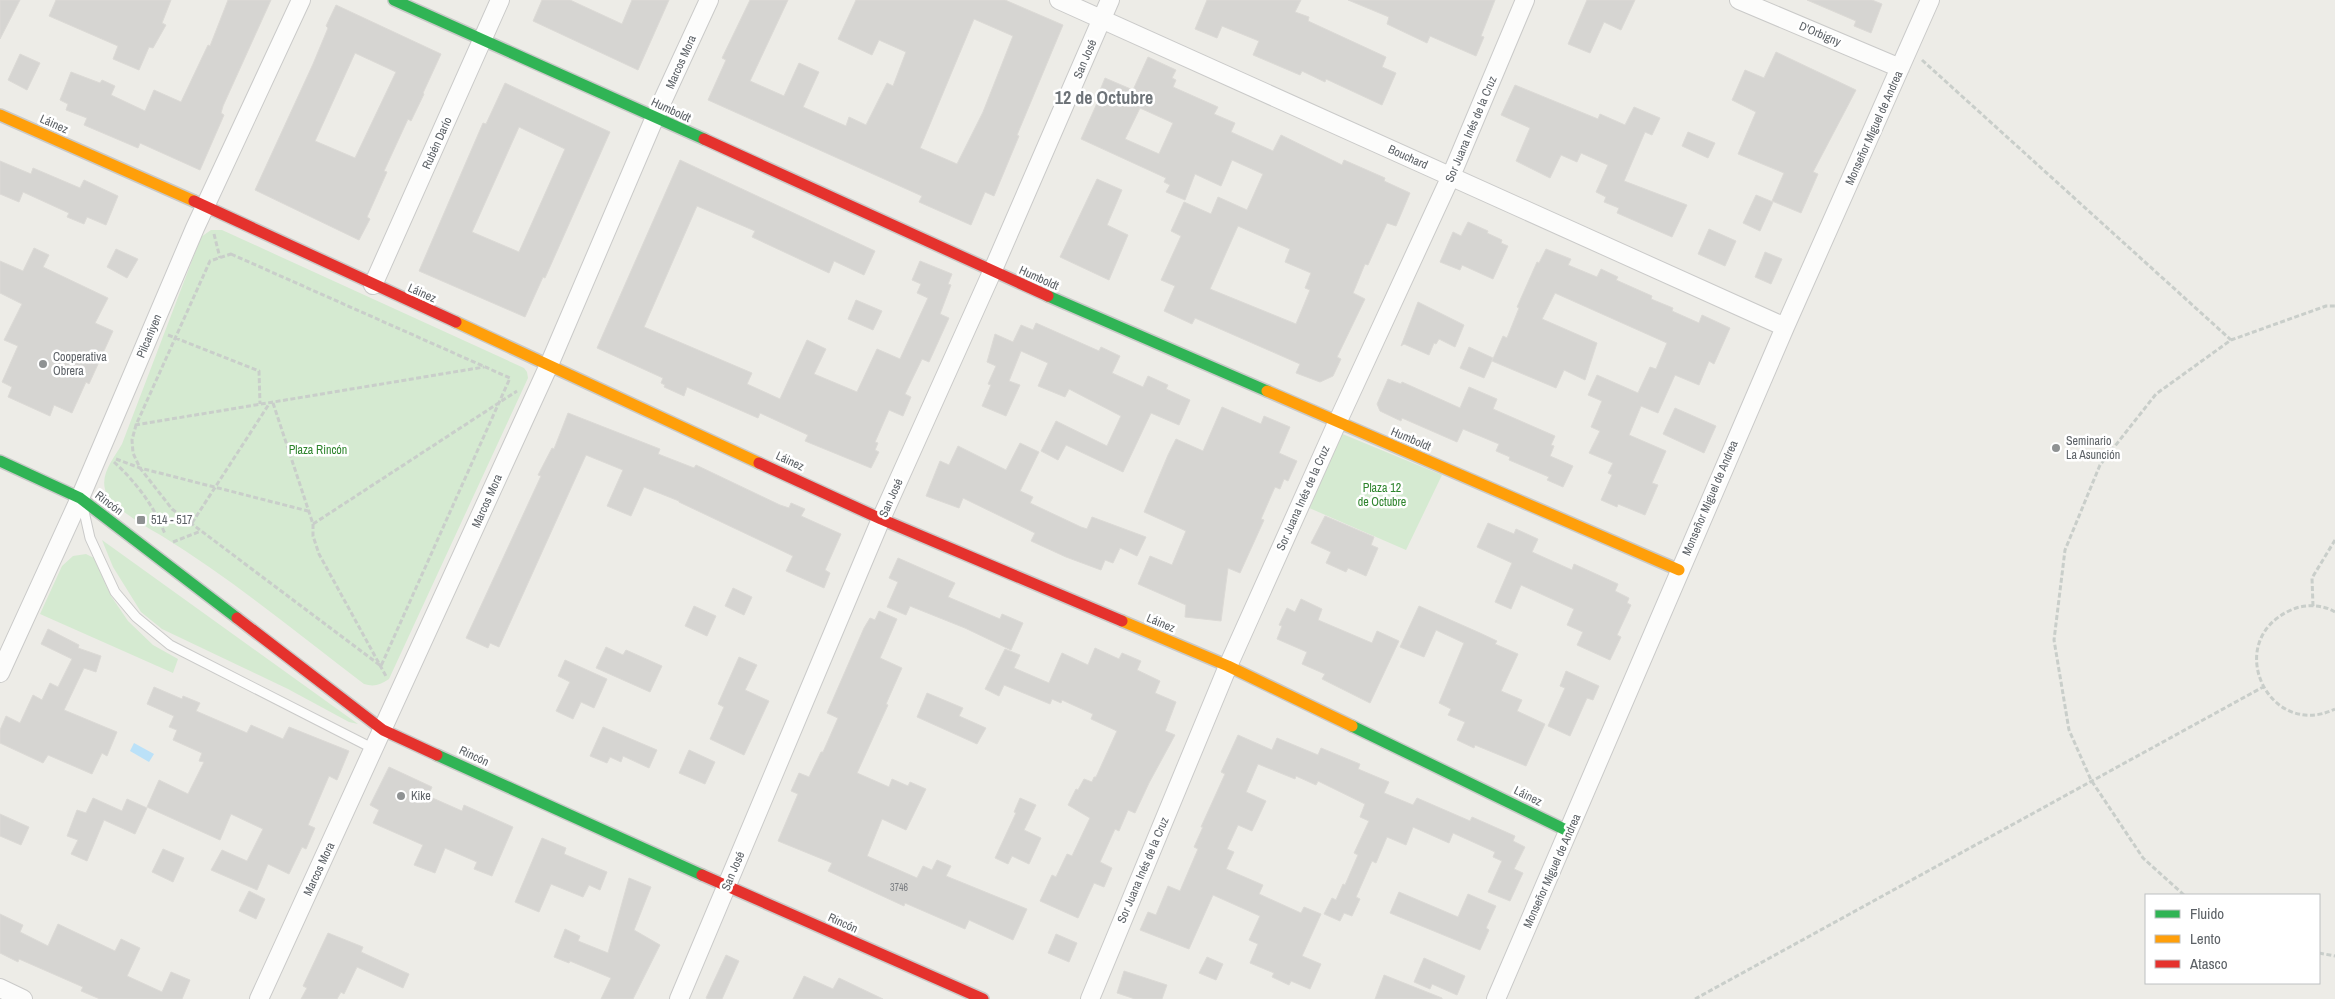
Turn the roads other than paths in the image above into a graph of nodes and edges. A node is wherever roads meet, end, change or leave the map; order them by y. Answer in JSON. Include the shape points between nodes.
{"nodes":[{"id":1,"x":301,"y":0,"type":"edge"},
{"id":2,"x":394,"y":0,"type":"edge"},
{"id":3,"x":500,"y":0,"type":"edge"},
{"id":4,"x":709,"y":0,"type":"edge"},
{"id":5,"x":1059,"y":0,"type":"edge"},
{"id":6,"x":1110,"y":0,"type":"edge"},
{"id":7,"x":1525,"y":0,"type":"edge"},
{"id":8,"x":1739,"y":0,"type":"edge"},
{"id":9,"x":1930,"y":0,"type":"edge"},
{"id":10,"x":1102,"y":19,"type":"junction"},
{"id":11,"x":483,"y":39,"type":"junction"},
{"id":12,"x":1900,"y":68,"type":"junction"},
{"id":13,"x":0,"y":115,"type":"edge"},
{"id":14,"x":655,"y":117,"type":"junction"},
{"id":15,"x":1451,"y":176,"type":"junction"},
{"id":16,"x":206,"y":207,"type":"junction"},
{"id":17,"x":992,"y":272,"type":"junction"},
{"id":18,"x":373,"y":286,"type":"junction"},
{"id":19,"x":1785,"y":327,"type":"junction"},
{"id":20,"x":548,"y":369,"type":"junction"},
{"id":21,"x":1337,"y":423,"type":"junction"},
{"id":22,"x":0,"y":460,"type":"edge"},
{"id":23,"x":80,"y":498,"type":"junction"},
{"id":24,"x":881,"y":519,"type":"junction"},
{"id":25,"x":1679,"y":570,"type":"junction"},
{"id":26,"x":1228,"y":666,"type":"junction"},
{"id":27,"x":0,"y":673,"type":"edge"},
{"id":28,"x":383,"y":730,"type":"junction"},
{"id":29,"x":374,"y":749,"type":"junction"},
{"id":30,"x":1570,"y":832,"type":"junction"},
{"id":31,"x":726,"y":886,"type":"junction"},
{"id":32,"x":0,"y":988,"type":"edge"},
{"id":33,"x":23,"y":999,"type":"edge"},
{"id":34,"x":259,"y":999,"type":"edge"},
{"id":35,"x":679,"y":999,"type":"edge"},
{"id":36,"x":983,"y":999,"type":"edge"},
{"id":37,"x":1090,"y":999,"type":"edge"},
{"id":38,"x":1496,"y":999,"type":"edge"}],
"edges":[{"from":1,"to":16,"type":"street","name":"Pilcaniyen"},
{"from":2,"to":11,"type":"street","name":"Humboldt"},
{"from":3,"to":11,"type":"street","name":"Rubén Darío"},
{"from":4,"to":14,"type":"street","name":"Marcos Mora"},
{"from":5,"to":10,"type":"street","name":"Bouchard"},
{"from":6,"to":10,"type":"street","name":"San José"},
{"from":7,"to":15,"type":"street","name":"Sor Juana Inés de la Cruz"},
{"from":8,"to":12,"type":"street","name":"D'Orbigny"},
{"from":9,"to":12,"type":"street","name":"Monseñor Miguel de Andrea"},
{"from":10,"to":15,"type":"street","name":"Bouchard"},
{"from":10,"to":17,"type":"street","name":"San José"},
{"from":11,"to":14,"type":"street","name":"Humboldt"},
{"from":11,"to":18,"type":"street","name":"Rubén Darío"},
{"from":12,"to":19,"type":"street","name":"Monseñor Miguel de Andrea"},
{"from":13,"to":16,"type":"street","name":"Láinez"},
{"from":14,"to":17,"type":"street","name":"Humboldt"},
{"from":14,"to":20,"type":"street","name":"Marcos Mora"},
{"from":15,"to":19,"type":"street","name":"Bouchard"},
{"from":15,"to":21,"type":"street","name":"Sor Juana Inés de la Cruz"},
{"from":16,"to":18,"type":"street","name":"Láinez"},
{"from":16,"to":23,"type":"street","name":"Pilcaniyen"},
{"from":17,"to":21,"type":"street","name":"Humboldt"},
{"from":17,"to":24,"type":"street","name":"San José"},
{"from":18,"to":20,"type":"street","name":"Láinez"},
{"from":19,"to":25,"type":"street","name":"Monseñor Miguel de Andrea"},
{"from":20,"to":24,"type":"street","name":"Láinez"},
{"from":20,"to":28,"type":"street","name":"Marcos Mora"},
{"from":21,"to":25,"type":"street","name":"Humboldt"},
{"from":21,"to":26,"type":"street","name":"Sor Juana Inés de la Cruz"},
{"from":22,"to":23,"type":"street","name":"Rincón"},
{"from":23,"to":27,"type":"street","name":"Pilcaniyen"},
{"from":23,"to":28,"type":"street","name":"Rincón"},
{"from":23,"to":29,"type":"lane","via":[[90,538],[115,592],[136,618],[170,645]]},
{"from":24,"to":26,"type":"street","name":"Láinez"},
{"from":24,"to":31,"type":"street","name":"San José"},
{"from":25,"to":30,"type":"street","name":"Monseñor Miguel de Andrea"},
{"from":26,"to":30,"type":"street","name":"Láinez"},
{"from":26,"to":37,"type":"street","name":"Sor Juana Inés de la Cruz"},
{"from":28,"to":29,"type":"street","name":"Marcos Mora"},
{"from":28,"to":31,"type":"street","name":"Rincón"},
{"from":29,"to":34,"type":"street","name":"Marcos Mora"},
{"from":30,"to":38,"type":"street","name":"Monseñor Miguel de Andrea"},
{"from":31,"to":35,"type":"street","name":"San José"},
{"from":31,"to":36,"type":"street","name":"Rincón"},
{"from":32,"to":33,"type":"street"}]}
